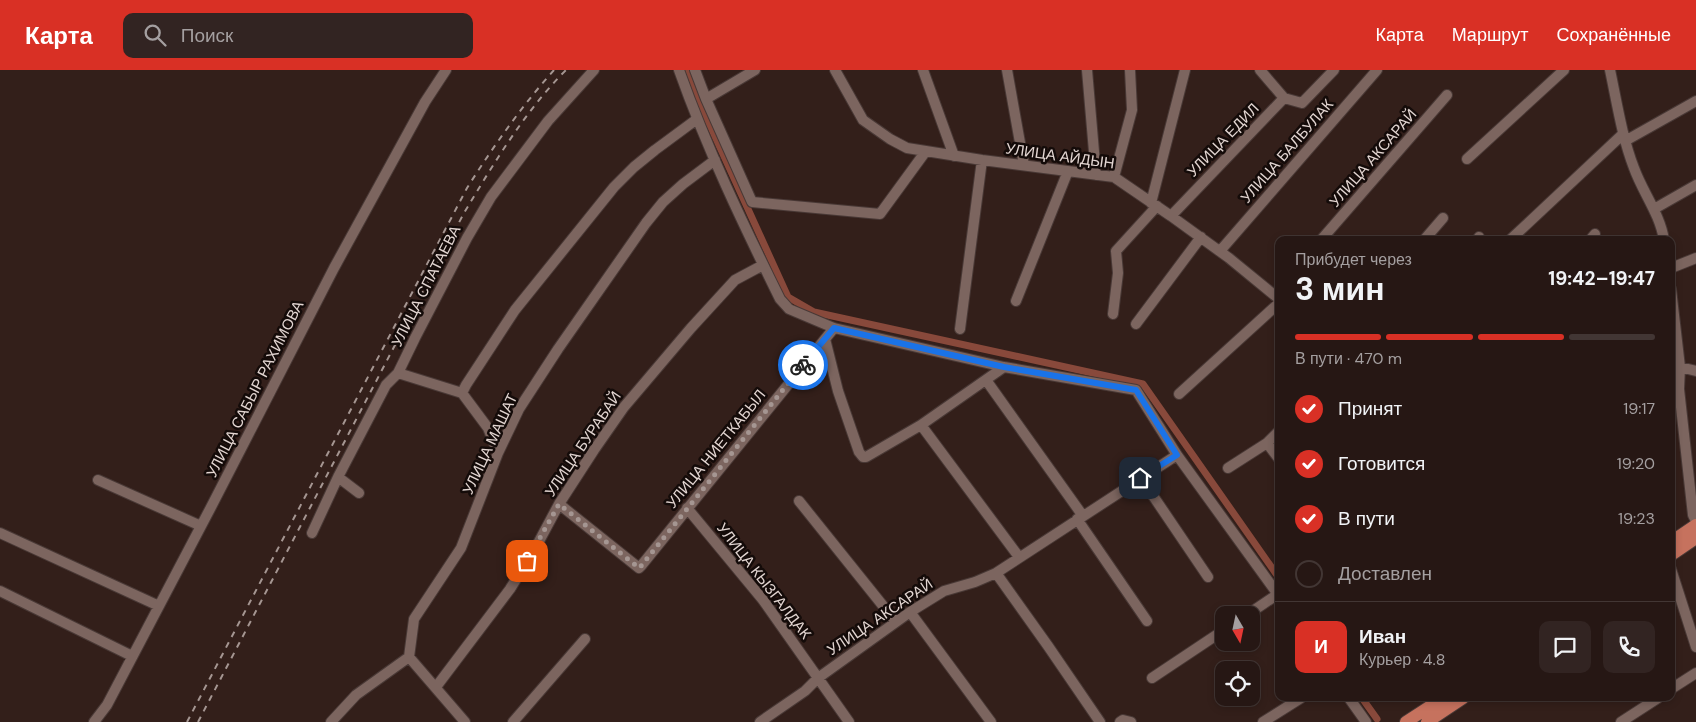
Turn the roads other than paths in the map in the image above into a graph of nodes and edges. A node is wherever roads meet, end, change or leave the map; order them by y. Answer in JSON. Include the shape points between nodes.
{"nodes":[{"id":1,"x":446,"y":70,"type":"edge"},
{"id":2,"x":594,"y":70,"type":"edge"},
{"id":3,"x":679,"y":70,"type":"edge"},
{"id":4,"x":695,"y":70,"type":"edge"},
{"id":5,"x":755,"y":70,"type":"edge"},
{"id":6,"x":836,"y":70,"type":"edge"},
{"id":7,"x":923,"y":70,"type":"edge"},
{"id":8,"x":1007,"y":70,"type":"edge"},
{"id":9,"x":1088,"y":70,"type":"edge"},
{"id":10,"x":1130,"y":70,"type":"edge"},
{"id":11,"x":1185,"y":70,"type":"edge"},
{"id":12,"x":1260,"y":70,"type":"edge"},
{"id":13,"x":1334,"y":70,"type":"edge"},
{"id":14,"x":1377,"y":70,"type":"edge"},
{"id":15,"x":1564,"y":70,"type":"edge"},
{"id":16,"x":1610,"y":70,"type":"edge"},
{"id":17,"x":1448,"y":95,"type":"dead end"},
{"id":18,"x":1284,"y":98,"type":"junction"},
{"id":19,"x":706,"y":99,"type":"junction"},
{"id":20,"x":1696,"y":101,"type":"edge"},
{"id":21,"x":697,"y":119,"type":"junction"},
{"id":22,"x":1624,"y":138,"type":"junction"},
{"id":23,"x":926,"y":151,"type":"junction"},
{"id":24,"x":954,"y":156,"type":"junction"},
{"id":25,"x":1467,"y":159,"type":"dead end"},
{"id":26,"x":715,"y":160,"type":"junction"},
{"id":27,"x":982,"y":160,"type":"junction"},
{"id":28,"x":1024,"y":165,"type":"junction"},
{"id":29,"x":1068,"y":171,"type":"junction"},
{"id":30,"x":1096,"y":175,"type":"junction"},
{"id":31,"x":1114,"y":177,"type":"junction"},
{"id":32,"x":1696,"y":185,"type":"edge"},
{"id":33,"x":1154,"y":204,"type":"junction"},
{"id":34,"x":1654,"y":209,"type":"junction"},
{"id":35,"x":1171,"y":216,"type":"junction"},
{"id":36,"x":1443,"y":218,"type":"dead end"},
{"id":37,"x":1325,"y":236,"type":"edge"},
{"id":38,"x":1427,"y":236,"type":"edge"},
{"id":39,"x":1514,"y":236,"type":"edge"},
{"id":40,"x":1664,"y":236,"type":"edge"},
{"id":41,"x":1201,"y":237,"type":"junction"},
{"id":42,"x":1220,"y":251,"type":"junction"},
{"id":43,"x":1696,"y":258,"type":"edge"},
{"id":44,"x":763,"y":265,"type":"junction"},
{"id":45,"x":1675,"y":266,"type":"edge"},
{"id":46,"x":1275,"y":294,"type":"edge"},
{"id":47,"x":1275,"y":298,"type":"edge"},
{"id":48,"x":1016,"y":301,"type":"dead end"},
{"id":49,"x":1113,"y":314,"type":"dead end"},
{"id":50,"x":1136,"y":324,"type":"dead end"},
{"id":51,"x":1675,"y":324,"type":"edge"},
{"id":52,"x":834,"y":328,"type":"junction"},
{"id":53,"x":960,"y":328,"type":"dead end"},
{"id":54,"x":825,"y":338,"type":"junction"},
{"id":55,"x":1004,"y":367,"type":"junction"},
{"id":56,"x":1680,"y":367,"type":"junction"},
{"id":57,"x":1696,"y":370,"type":"edge"},
{"id":58,"x":398,"y":373,"type":"junction"},
{"id":59,"x":986,"y":380,"type":"junction"},
{"id":60,"x":462,"y":393,"type":"junction"},
{"id":61,"x":1179,"y":394,"type":"dead end"},
{"id":62,"x":921,"y":425,"type":"junction"},
{"id":63,"x":1275,"y":435,"type":"edge"},
{"id":64,"x":1267,"y":443,"type":"junction"},
{"id":65,"x":498,"y":453,"type":"junction"},
{"id":66,"x":1275,"y":454,"type":"edge"},
{"id":67,"x":1177,"y":455,"type":"junction"},
{"id":68,"x":1228,"y":468,"type":"dead end"},
{"id":69,"x":338,"y":477,"type":"junction"},
{"id":70,"x":1140,"y":478,"type":"junction"},
{"id":71,"x":98,"y":480,"type":"dead end"},
{"id":72,"x":360,"y":493,"type":"dead end"},
{"id":73,"x":799,"y":501,"type":"dead end"},
{"id":74,"x":559,"y":504,"type":"junction"},
{"id":75,"x":687,"y":508,"type":"junction"},
{"id":76,"x":1080,"y":517,"type":"junction"},
{"id":77,"x":1696,"y":523,"type":"edge"},
{"id":78,"x":201,"y":526,"type":"junction"},
{"id":79,"x":0,"y":533,"type":"edge"},
{"id":80,"x":312,"y":533,"type":"dead end"},
{"id":81,"x":1696,"y":538,"type":"edge"},
{"id":82,"x":1675,"y":539,"type":"edge"},
{"id":83,"x":1675,"y":552,"type":"edge"},
{"id":84,"x":1019,"y":557,"type":"junction"},
{"id":85,"x":996,"y":573,"type":"junction"},
{"id":86,"x":1208,"y":577,"type":"dead end"},
{"id":87,"x":1675,"y":581,"type":"edge"},
{"id":88,"x":0,"y":591,"type":"edge"},
{"id":89,"x":1275,"y":591,"type":"edge"},
{"id":90,"x":1275,"y":597,"type":"edge"},
{"id":91,"x":159,"y":606,"type":"junction"},
{"id":92,"x":1260,"y":607,"type":"edge"},
{"id":93,"x":910,"y":612,"type":"junction"},
{"id":94,"x":1147,"y":621,"type":"dead end"},
{"id":95,"x":896,"y":622,"type":"junction"},
{"id":96,"x":1215,"y":636,"type":"edge"},
{"id":97,"x":585,"y":639,"type":"dead end"},
{"id":98,"x":1696,"y":646,"type":"edge"},
{"id":99,"x":132,"y":656,"type":"junction"},
{"id":100,"x":409,"y":657,"type":"junction"},
{"id":101,"x":1696,"y":672,"type":"edge"},
{"id":102,"x":818,"y":678,"type":"junction"},
{"id":103,"x":1152,"y":678,"type":"dead end"},
{"id":104,"x":1675,"y":686,"type":"edge"},
{"id":105,"x":436,"y":687,"type":"junction"},
{"id":106,"x":1296,"y":701,"type":"edge"},
{"id":107,"x":1351,"y":701,"type":"edge"},
{"id":108,"x":1438,"y":701,"type":"edge"},
{"id":109,"x":1458,"y":701,"type":"edge"},
{"id":110,"x":1653,"y":701,"type":"edge"},
{"id":111,"x":94,"y":722,"type":"edge"},
{"id":112,"x":331,"y":722,"type":"edge"},
{"id":113,"x":465,"y":722,"type":"edge"},
{"id":114,"x":513,"y":722,"type":"edge"},
{"id":115,"x":760,"y":722,"type":"edge"},
{"id":116,"x":850,"y":722,"type":"edge"},
{"id":117,"x":991,"y":722,"type":"edge"},
{"id":118,"x":1100,"y":722,"type":"edge"},
{"id":119,"x":1120,"y":722,"type":"edge"},
{"id":120,"x":1131,"y":722,"type":"edge"},
{"id":121,"x":1262,"y":722,"type":"edge"},
{"id":122,"x":1366,"y":722,"type":"edge"},
{"id":123,"x":1406,"y":722,"type":"edge"},
{"id":124,"x":1427,"y":722,"type":"edge"},
{"id":125,"x":1621,"y":722,"type":"edge"}],
"edges":[{"from":1,"to":78,"type":"street","name":"УЛИЦА САБЫР РАХИМОВА","via":[[425,102],[334,268]]},
{"from":2,"to":58,"type":"street","name":"УЛИЦА СПАТАЕВА","via":[[548,121],[491,198]]},
{"from":3,"to":21,"type":"street"},
{"from":4,"to":19,"type":"street"},
{"from":5,"to":19,"type":"street"},
{"from":6,"to":23,"type":"street","name":"УЛИЦА АЙДЫН","via":[[863,120],[907,148]]},
{"from":7,"to":24,"type":"street"},
{"from":8,"to":28,"type":"street"},
{"from":9,"to":30,"type":"street"},
{"from":10,"to":31,"type":"street","via":[[1132,110]]},
{"from":11,"to":33,"type":"street"},
{"from":12,"to":18,"type":"street"},
{"from":13,"to":18,"type":"street","name":"УЛИЦА БАЛБУЛАК","via":[[1302,103]]},
{"from":14,"to":42,"type":"street","name":"УЛИЦА БАЛБУЛАК"},
{"from":15,"to":25,"type":"street"},
{"from":16,"to":22,"type":"street"},
{"from":17,"to":37,"type":"street","name":"УЛИЦА АКСАРАЙ"},
{"from":18,"to":35,"type":"street","name":"УЛИЦА ЕДИЛ"},
{"from":19,"to":23,"type":"street","via":[[752,202],[880,214]]},
{"from":20,"to":22,"type":"street"},
{"from":21,"to":26,"type":"street"},
{"from":21,"to":60,"type":"street","via":[[634,167],[614,187],[515,310]]},
{"from":22,"to":34,"type":"street","via":[[1634,170]]},
{"from":22,"to":39,"type":"street"},
{"from":23,"to":24,"type":"street","name":"УЛИЦА АЙДЫН"},
{"from":24,"to":27,"type":"street","name":"УЛИЦА АЙДЫН"},
{"from":26,"to":44,"type":"street"},
{"from":26,"to":65,"type":"street","name":"УЛИЦА МАШАТ","via":[[682,184],[646,223],[558,349],[519,410]]},
{"from":27,"to":28,"type":"street","name":"УЛИЦА АЙДЫН"},
{"from":27,"to":53,"type":"street"},
{"from":28,"to":29,"type":"street","name":"УЛИЦА АЙДЫН"},
{"from":29,"to":30,"type":"street","name":"УЛИЦА АЙДЫН"},
{"from":29,"to":48,"type":"street"},
{"from":30,"to":31,"type":"street","name":"УЛИЦА АЙДЫН"},
{"from":31,"to":33,"type":"street","name":"УЛИЦА АЙДЫН"},
{"from":32,"to":34,"type":"street"},
{"from":33,"to":35,"type":"street","name":"УЛИЦА АЙДЫН"},
{"from":33,"to":49,"type":"street","via":[[1116,251],[1118,274]]},
{"from":34,"to":40,"type":"street"},
{"from":35,"to":41,"type":"street","name":"УЛИЦА АЙДЫН"},
{"from":36,"to":38,"type":"street"},
{"from":41,"to":42,"type":"street","name":"УЛИЦА АЙДЫН"},
{"from":41,"to":50,"type":"street"},
{"from":42,"to":46,"type":"street","name":"УЛИЦА АЙДЫН"},
{"from":43,"to":45,"type":"street"},
{"from":44,"to":52,"type":"street","via":[[780,299],[789,309]]},
{"from":44,"to":74,"type":"street","name":"УЛИЦА БУРАБАЙ","via":[[735,280],[690,328],[624,407]]},
{"from":47,"to":61,"type":"street"},
{"from":51,"to":56,"type":"street"},
{"from":52,"to":54,"type":"street","name":"УЛИЦА НИЕТКАБЫЛ"},
{"from":52,"to":55,"type":"street"},
{"from":54,"to":62,"type":"street","via":[[838,391],[863,457]]},
{"from":54,"to":75,"type":"street","name":"УЛИЦА НИЕТКАБЫЛ"},
{"from":55,"to":59,"type":"street"},
{"from":55,"to":67,"type":"street","via":[[1136,390]]},
{"from":56,"to":57,"type":"street"},
{"from":56,"to":77,"type":"street","via":[[1679,388]]},
{"from":58,"to":60,"type":"street"},
{"from":58,"to":69,"type":"street","name":"УЛИЦА СПАТАЕВА","via":[[386,385]]},
{"from":59,"to":62,"type":"street"},
{"from":59,"to":76,"type":"street"},
{"from":60,"to":65,"type":"street","via":[[488,428]]},
{"from":62,"to":84,"type":"street"},
{"from":63,"to":64,"type":"street"},
{"from":64,"to":66,"type":"street"},
{"from":64,"to":68,"type":"street"},
{"from":65,"to":100,"type":"street","name":"УЛИЦА МАШАТ","via":[[461,548],[414,619]]},
{"from":67,"to":70,"type":"street","name":"УЛИЦА АКСАРАЙ"},
{"from":67,"to":89,"type":"street"},
{"from":69,"to":72,"type":"street"},
{"from":69,"to":80,"type":"street","name":"УЛИЦА СПАТАЕВА"},
{"from":70,"to":76,"type":"street","name":"УЛИЦА АКСАРАЙ"},
{"from":70,"to":86,"type":"street"},
{"from":71,"to":78,"type":"street"},
{"from":73,"to":95,"type":"street"},
{"from":74,"to":75,"type":"street","name":"УЛИЦА НИЕТКАБЫЛ","via":[[639,568]]},
{"from":74,"to":105,"type":"street","name":"УЛИЦА БУРАБАЙ","via":[[510,589]]},
{"from":75,"to":102,"type":"street","name":"УЛИЦА КЫЗГАЛДАК","via":[[764,600]]},
{"from":76,"to":84,"type":"street","name":"УЛИЦА АКСАРАЙ"},
{"from":76,"to":94,"type":"street"},
{"from":77,"to":82,"type":"main road"},
{"from":78,"to":91,"type":"street","name":"УЛИЦА САБЫР РАХИМОВА"},
{"from":79,"to":91,"type":"street"},
{"from":81,"to":83,"type":"main road"},
{"from":84,"to":85,"type":"street","name":"УЛИЦА АКСАРАЙ"},
{"from":85,"to":93,"type":"street","name":"УЛИЦА АКСАРАЙ","via":[[944,591]]},
{"from":85,"to":118,"type":"street"},
{"from":87,"to":98,"type":"street"},
{"from":88,"to":99,"type":"street"},
{"from":90,"to":92,"type":"street"},
{"from":91,"to":99,"type":"street","name":"УЛИЦА САБЫР РАХИМОВА"},
{"from":93,"to":95,"type":"street","name":"УЛИЦА АКСАРАЙ"},
{"from":93,"to":117,"type":"street"},
{"from":95,"to":102,"type":"street","name":"УЛИЦА АКСАРАЙ"},
{"from":96,"to":103,"type":"street"},
{"from":97,"to":114,"type":"street"},
{"from":99,"to":111,"type":"street","name":"УЛИЦА САБЫР РАХИМОВА","via":[[107,705]]},
{"from":100,"to":105,"type":"street"},
{"from":100,"to":112,"type":"street","via":[[356,695]]},
{"from":101,"to":104,"type":"street"},
{"from":102,"to":115,"type":"street","name":"УЛИЦА АКСАРАЙ"},
{"from":102,"to":116,"type":"street","name":"УЛИЦА КЫЗГАЛДАК"},
{"from":105,"to":113,"type":"street"},
{"from":106,"to":121,"type":"street"},
{"from":107,"to":122,"type":"street"},
{"from":108,"to":123,"type":"main road"},
{"from":109,"to":124,"type":"main road"},
{"from":110,"to":125,"type":"street"},
{"from":119,"to":120,"type":"street"}]}
